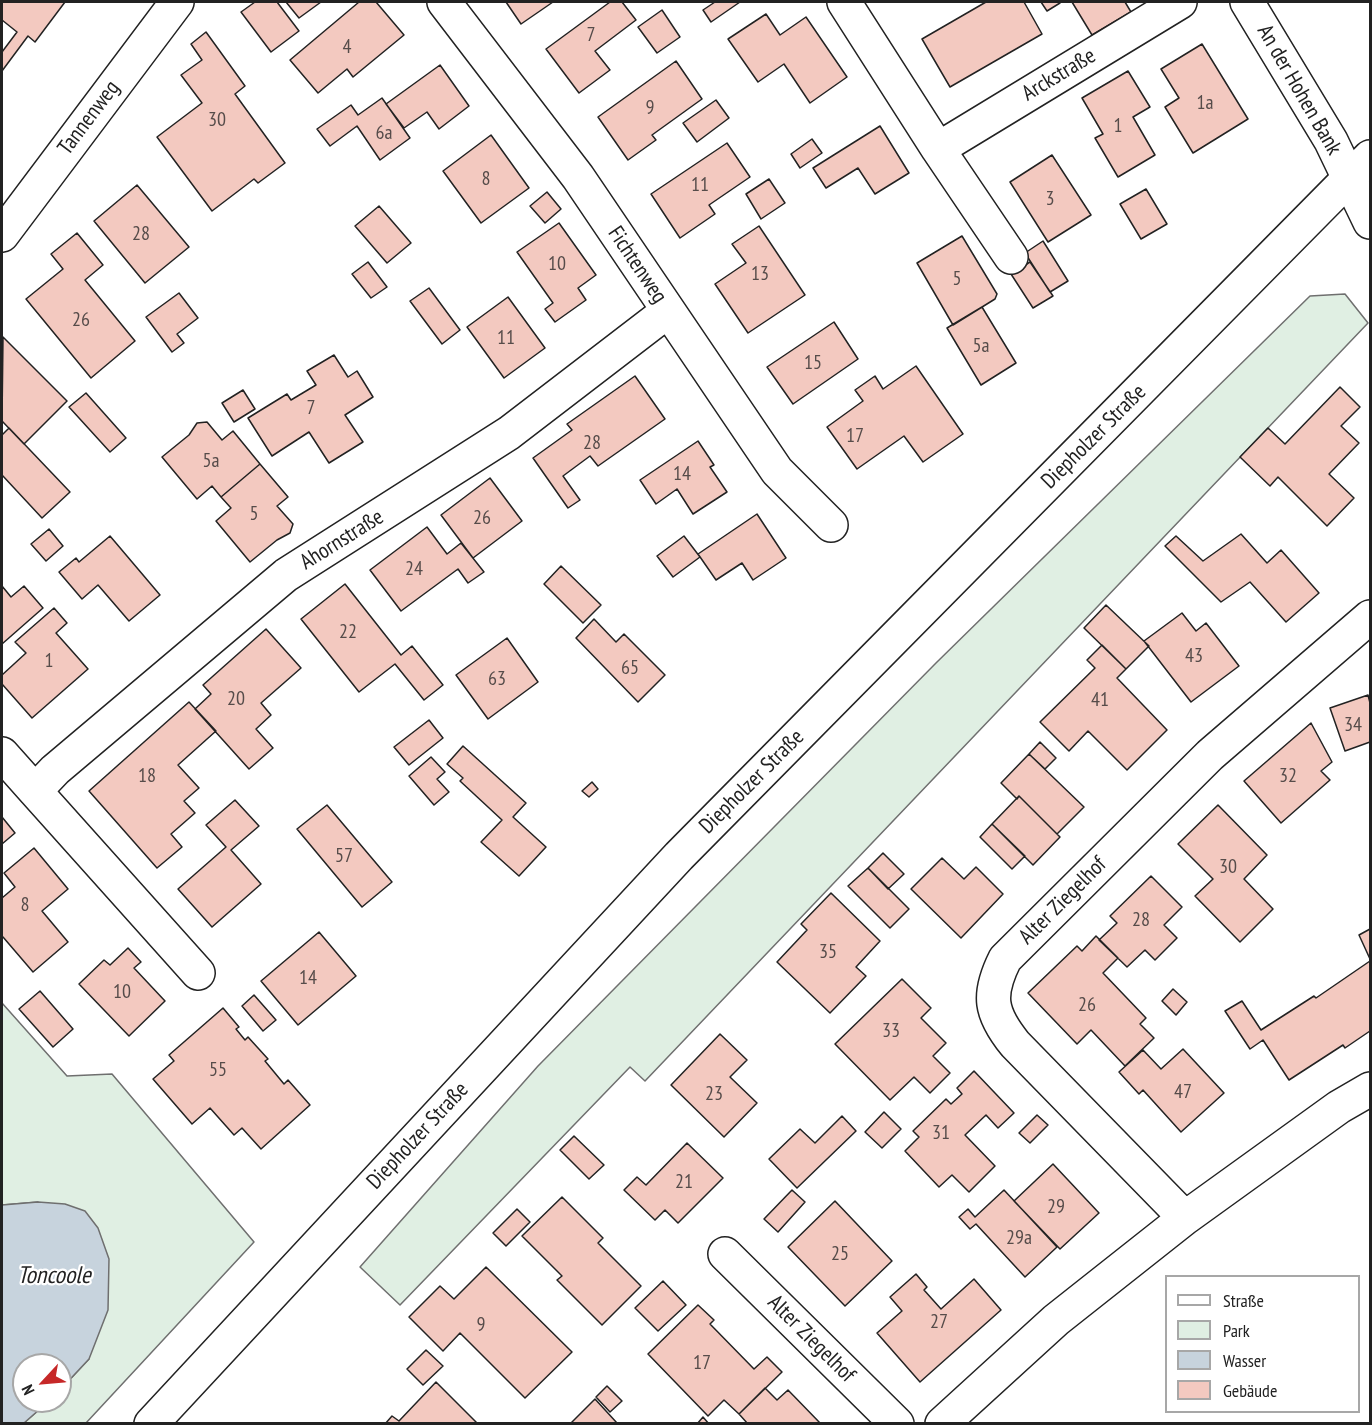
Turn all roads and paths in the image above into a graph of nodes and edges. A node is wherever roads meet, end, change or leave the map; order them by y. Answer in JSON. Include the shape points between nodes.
{"nodes":[{"id":1,"x":177,"y":2,"type":"edge"},
{"id":2,"x":444,"y":2,"type":"edge"},
{"id":3,"x":844,"y":2,"type":"edge"},
{"id":4,"x":1180,"y":2,"type":"edge"},
{"id":5,"x":1247,"y":2,"type":"edge"},
{"id":6,"x":939,"y":149,"type":"junction"},
{"id":7,"x":1360,"y":169,"type":"edge"},
{"id":8,"x":1371,"y":222,"type":"edge"},
{"id":9,"x":2,"y":235,"type":"edge"},
{"id":10,"x":1011,"y":256,"type":"dead end"},
{"id":11,"x":668,"y":310,"type":"junction"},
{"id":12,"x":831,"y":525,"type":"dead end"},
{"id":13,"x":1371,"y":617,"type":"edge"},
{"id":14,"x":2,"y":754,"type":"edge"},
{"id":15,"x":34,"y":791,"type":"junction"},
{"id":16,"x":198,"y":973,"type":"dead end"},
{"id":17,"x":1371,"y":1089,"type":"edge"},
{"id":18,"x":1185,"y":1218,"type":"junction"},
{"id":19,"x":725,"y":1254,"type":"dead end"},
{"id":20,"x":151,"y":1424,"type":"edge"},
{"id":21,"x":897,"y":1424,"type":"edge"},
{"id":22,"x":942,"y":1424,"type":"edge"}],
"edges":[{"from":1,"to":9,"type":"street","name":"Tannenweg"},
{"from":2,"to":11,"type":"street","name":"Fichtenweg","via":[[578,177]]},
{"from":3,"to":6,"type":"street"},
{"from":4,"to":6,"type":"street","name":"Arckstraße"},
{"from":5,"to":7,"type":"street","name":"An der Hohen Bank","via":[[1331,141]]},
{"from":6,"to":10,"type":"street"},
{"from":7,"to":8,"type":"street","name":"An der Hohen Bank"},
{"from":7,"to":20,"type":"street","name":"Diepholzer Straße","via":[[679,856]]},
{"from":11,"to":12,"type":"street","name":"Fichtenweg","via":[[777,471]]},
{"from":11,"to":15,"type":"street","name":"Ahornstraße","via":[[509,433],[286,575]]},
{"from":13,"to":18,"type":"street","name":"Alter Ziegelhof","via":[[1210,754],[1005,959],[995,979],[992,1002],[1000,1026]]},
{"from":14,"to":15,"type":"street"},
{"from":15,"to":16,"type":"street"},
{"from":17,"to":18,"type":"street","via":[[1339,1107]]},
{"from":18,"to":22,"type":"street","via":[[1056,1320]]},
{"from":19,"to":21,"type":"street","name":"Alter Ziegelhof"}]}
